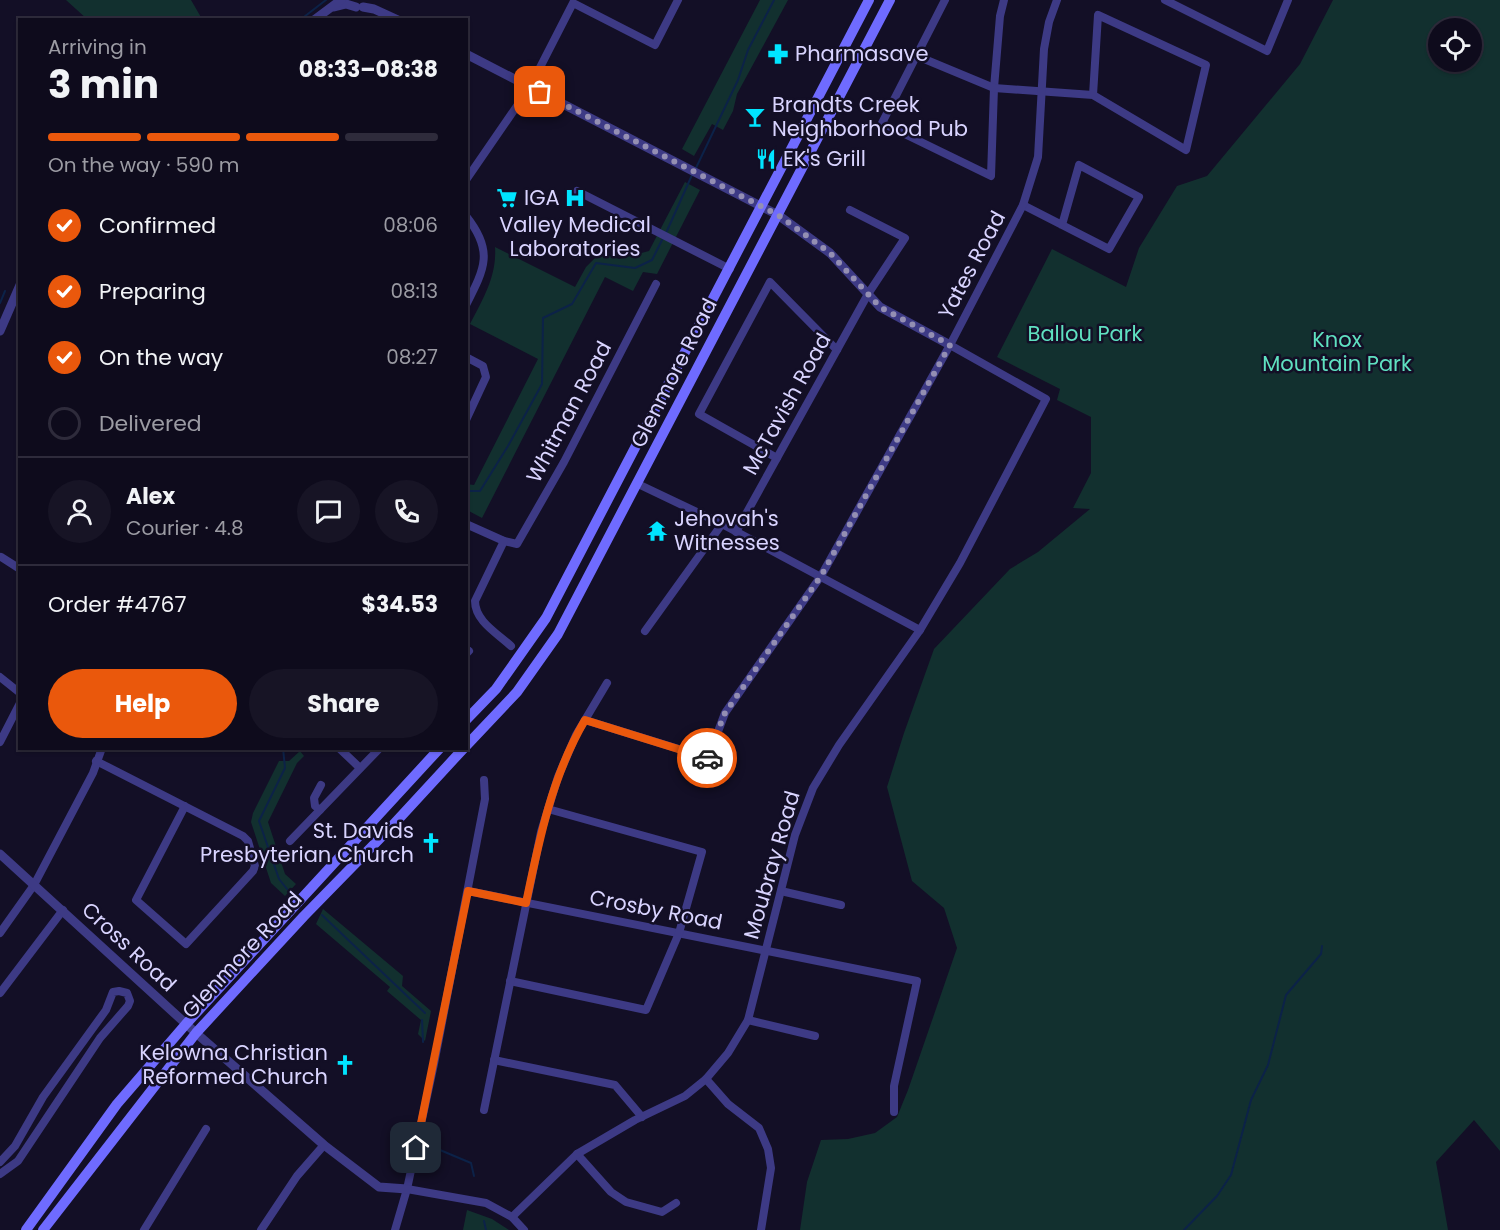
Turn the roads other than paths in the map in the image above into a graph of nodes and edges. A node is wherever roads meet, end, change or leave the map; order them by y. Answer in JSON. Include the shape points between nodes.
{"nodes":[{"id":1,"x":341,"y":0,"type":"edge"},
{"id":2,"x":678,"y":0,"type":"edge"},
{"id":3,"x":869,"y":0,"type":"edge"},
{"id":4,"x":890,"y":0,"type":"edge"},
{"id":5,"x":945,"y":0,"type":"edge"},
{"id":6,"x":1004,"y":0,"type":"edge"},
{"id":7,"x":1057,"y":0,"type":"edge"},
{"id":8,"x":1165,"y":0,"type":"edge"},
{"id":9,"x":1288,"y":0,"type":"edge"},
{"id":10,"x":363,"y":3,"type":"edge"},
{"id":11,"x":326,"y":9,"type":"junction"},
{"id":12,"x":316,"y":18,"type":"edge"},
{"id":13,"x":396,"y":18,"type":"edge"},
{"id":14,"x":468,"y":55,"type":"edge"},
{"id":15,"x":917,"y":56,"type":"junction"},
{"id":16,"x":530,"y":87,"type":"junction"},
{"id":17,"x":994,"y":88,"type":"junction"},
{"id":18,"x":1042,"y":92,"type":"junction"},
{"id":19,"x":1094,"y":95,"type":"junction"},
{"id":20,"x":468,"y":177,"type":"edge"},
{"id":21,"x":577,"y":191,"type":"dead end"},
{"id":22,"x":1023,"y":205,"type":"junction"},
{"id":23,"x":762,"y":208,"type":"junction"},
{"id":24,"x":850,"y":210,"type":"dead end"},
{"id":25,"x":778,"y":215,"type":"junction"},
{"id":26,"x":468,"y":218,"type":"edge"},
{"id":27,"x":1062,"y":225,"type":"junction"},
{"id":28,"x":730,"y":269,"type":"junction"},
{"id":29,"x":656,"y":284,"type":"dead end"},
{"id":30,"x":18,"y":290,"type":"edge"},
{"id":31,"x":868,"y":294,"type":"junction"},
{"id":32,"x":468,"y":301,"type":"edge"},
{"id":33,"x":0,"y":331,"type":"edge"},
{"id":34,"x":950,"y":345,"type":"junction"},
{"id":35,"x":837,"y":350,"type":"junction"},
{"id":36,"x":468,"y":358,"type":"edge"},
{"id":37,"x":468,"y":416,"type":"edge"},
{"id":38,"x":777,"y":458,"type":"junction"},
{"id":39,"x":638,"y":484,"type":"junction"},
{"id":40,"x":722,"y":524,"type":"junction"},
{"id":41,"x":468,"y":525,"type":"edge"},
{"id":42,"x":736,"y":532,"type":"junction"},
{"id":43,"x":504,"y":541,"type":"junction"},
{"id":44,"x":1,"y":557,"type":"edge"},
{"id":45,"x":18,"y":568,"type":"edge"},
{"id":46,"x":821,"y":576,"type":"junction"},
{"id":47,"x":920,"y":630,"type":"junction"},
{"id":48,"x":645,"y":632,"type":"dead end"},
{"id":49,"x":511,"y":645,"type":"dead end"},
{"id":50,"x":0,"y":677,"type":"edge"},
{"id":51,"x":607,"y":683,"type":"dead end"},
{"id":52,"x":18,"y":691,"type":"edge"},
{"id":53,"x":18,"y":707,"type":"edge"},
{"id":54,"x":468,"y":718,"type":"edge"},
{"id":55,"x":585,"y":720,"type":"junction"},
{"id":56,"x":0,"y":742,"type":"edge"},
{"id":57,"x":468,"y":744,"type":"edge"},
{"id":58,"x":101,"y":750,"type":"edge"},
{"id":59,"x":341,"y":750,"type":"edge"},
{"id":60,"x":378,"y":750,"type":"dead end"},
{"id":61,"x":438,"y":750,"type":"edge"},
{"id":62,"x":462,"y":750,"type":"edge"},
{"id":63,"x":96,"y":761,"type":"junction"},
{"id":64,"x":360,"y":768,"type":"junction"},
{"id":65,"x":484,"y":780,"type":"dead end"},
{"id":66,"x":321,"y":786,"type":"dead end"},
{"id":67,"x":184,"y":806,"type":"junction"},
{"id":68,"x":548,"y":809,"type":"junction"},
{"id":69,"x":320,"y":810,"type":"junction"},
{"id":70,"x":290,"y":841,"type":"dead end"},
{"id":71,"x":0,"y":854,"type":"edge"},
{"id":72,"x":34,"y":885,"type":"junction"},
{"id":73,"x":468,"y":891,"type":"junction"},
{"id":74,"x":781,"y":891,"type":"junction"},
{"id":75,"x":526,"y":903,"type":"junction"},
{"id":76,"x":841,"y":905,"type":"dead end"},
{"id":77,"x":63,"y":910,"type":"junction"},
{"id":78,"x":0,"y":933,"type":"edge"},
{"id":79,"x":680,"y":933,"type":"junction"},
{"id":80,"x":765,"y":951,"type":"junction"},
{"id":81,"x":510,"y":981,"type":"junction"},
{"id":82,"x":0,"y":993,"type":"edge"},
{"id":83,"x":109,"y":1003,"type":"junction"},
{"id":84,"x":122,"y":1011,"type":"junction"},
{"id":85,"x":748,"y":1020,"type":"junction"},
{"id":86,"x":186,"y":1024,"type":"junction"},
{"id":87,"x":196,"y":1033,"type":"junction"},
{"id":88,"x":815,"y":1036,"type":"dead end"},
{"id":89,"x":494,"y":1060,"type":"junction"},
{"id":90,"x":706,"y":1079,"type":"junction"},
{"id":91,"x":38,"y":1109,"type":"junction"},
{"id":92,"x":484,"y":1110,"type":"dead end"},
{"id":93,"x":894,"y":1112,"type":"dead end"},
{"id":94,"x":48,"y":1115,"type":"junction"},
{"id":95,"x":642,"y":1117,"type":"junction"},
{"id":96,"x":206,"y":1129,"type":"dead end"},
{"id":97,"x":324,"y":1145,"type":"junction"},
{"id":98,"x":577,"y":1155,"type":"junction"},
{"id":99,"x":0,"y":1162,"type":"edge"},
{"id":100,"x":0,"y":1174,"type":"edge"},
{"id":101,"x":407,"y":1189,"type":"junction"},
{"id":102,"x":676,"y":1203,"type":"dead end"},
{"id":103,"x":512,"y":1217,"type":"junction"},
{"id":104,"x":26,"y":1230,"type":"edge"},
{"id":105,"x":43,"y":1230,"type":"edge"},
{"id":106,"x":144,"y":1230,"type":"edge"},
{"id":107,"x":261,"y":1230,"type":"edge"},
{"id":108,"x":395,"y":1230,"type":"edge"},
{"id":109,"x":524,"y":1230,"type":"edge"},
{"id":110,"x":761,"y":1230,"type":"edge"}],
"edges":[{"from":1,"to":11,"type":"street"},
{"from":2,"to":16,"type":"street","via":[[655,45],[573,3]]},
{"from":3,"to":23,"type":"main road","name":"Glenmore Road"},
{"from":4,"to":25,"type":"main road","name":"Glenmore Road"},
{"from":5,"to":15,"type":"street"},
{"from":6,"to":17,"type":"street","via":[[999,16]]},
{"from":7,"to":18,"type":"street","name":"Yates Road","via":[[1044,49]]},
{"from":8,"to":9,"type":"street","via":[[1267,51]]},
{"from":10,"to":11,"type":"street"},
{"from":10,"to":13,"type":"street"},
{"from":11,"to":12,"type":"street"},
{"from":14,"to":16,"type":"street"},
{"from":15,"to":17,"type":"street"},
{"from":15,"to":17,"type":"street","name":"Yates Road","via":[[882,123],[991,176]]},
{"from":16,"to":20,"type":"street"},
{"from":16,"to":23,"type":"street"},
{"from":17,"to":18,"type":"street"},
{"from":18,"to":19,"type":"street"},
{"from":18,"to":22,"type":"street","name":"Yates Road","via":[[1038,157]]},
{"from":19,"to":19,"type":"street","via":[[1186,150],[1206,64],[1098,15]]},
{"from":21,"to":28,"type":"street"},
{"from":22,"to":27,"type":"street","name":"Yates Road"},
{"from":22,"to":34,"type":"street","name":"Yates Road"},
{"from":23,"to":25,"type":"street"},
{"from":23,"to":28,"type":"main road","name":"Glenmore Road"},
{"from":24,"to":31,"type":"street","name":"McTavish Road","via":[[905,238]]},
{"from":25,"to":31,"type":"street","via":[[830,253]]},
{"from":25,"to":39,"type":"main road","name":"Glenmore Road"},
{"from":26,"to":32,"type":"street","via":[[478,231],[485,256]]},
{"from":27,"to":27,"type":"street","name":"Yates Road","via":[[1109,249],[1139,197],[1079,165]]},
{"from":28,"to":54,"type":"main road","name":"Glenmore Road","via":[[546,618],[496,689]]},
{"from":29,"to":43,"type":"street","name":"Whitman Road","via":[[517,544]]},
{"from":30,"to":33,"type":"street"},
{"from":31,"to":34,"type":"street","via":[[880,307]]},
{"from":31,"to":35,"type":"street","name":"McTavish Road"},
{"from":34,"to":46,"type":"street","name":"Yates Road"},
{"from":34,"to":47,"type":"street","name":"Moubray Road","via":[[1046,399],[960,563]]},
{"from":35,"to":38,"type":"street","name":"McTavish Road"},
{"from":35,"to":38,"type":"street","via":[[770,282],[699,414]]},
{"from":36,"to":37,"type":"street","via":[[483,366],[486,377]]},
{"from":38,"to":42,"type":"street","name":"McTavish Road"},
{"from":39,"to":40,"type":"street"},
{"from":39,"to":57,"type":"main road","name":"Glenmore Road","via":[[558,634],[517,692]]},
{"from":40,"to":42,"type":"street"},
{"from":40,"to":48,"type":"street"},
{"from":41,"to":43,"type":"street"},
{"from":42,"to":46,"type":"street"},
{"from":43,"to":49,"type":"street","via":[[475,601],[475,609]]},
{"from":44,"to":45,"type":"street"},
{"from":46,"to":47,"type":"street"},
{"from":46,"to":55,"type":"street","name":"Yates Road","via":[[725,713],[708,758]]},
{"from":47,"to":74,"type":"street","name":"Moubray Road","via":[[813,788],[795,835]]},
{"from":50,"to":52,"type":"street"},
{"from":51,"to":55,"type":"street"},
{"from":53,"to":56,"type":"street"},
{"from":55,"to":68,"type":"street","via":[[558,777]]},
{"from":58,"to":63,"type":"street"},
{"from":59,"to":64,"type":"street"},
{"from":60,"to":64,"type":"street"},
{"from":61,"to":86,"type":"main road","name":"Glenmore Road"},
{"from":62,"to":87,"type":"main road","name":"Glenmore Road"},
{"from":63,"to":67,"type":"street"},
{"from":63,"to":72,"type":"street"},
{"from":64,"to":69,"type":"street"},
{"from":65,"to":73,"type":"street","via":[[485,799]]},
{"from":66,"to":69,"type":"street","via":[[314,798]]},
{"from":67,"to":67,"type":"street","via":[[243,836],[255,866],[186,944],[136,900]]},
{"from":68,"to":75,"type":"street"},
{"from":68,"to":79,"type":"street","via":[[702,852]]},
{"from":69,"to":70,"type":"street"},
{"from":71,"to":72,"type":"street","name":"Cross Road"},
{"from":72,"to":77,"type":"street","name":"Cross Road"},
{"from":72,"to":78,"type":"street"},
{"from":73,"to":75,"type":"street","name":"Crosby Road"},
{"from":73,"to":101,"type":"street"},
{"from":74,"to":76,"type":"street"},
{"from":74,"to":80,"type":"street","name":"Moubray Road"},
{"from":75,"to":79,"type":"street","name":"Crosby Road"},
{"from":75,"to":81,"type":"street"},
{"from":77,"to":82,"type":"street"},
{"from":77,"to":86,"type":"street","name":"Cross Road"},
{"from":79,"to":80,"type":"street","name":"Crosby Road"},
{"from":79,"to":81,"type":"street","via":[[646,1010]]},
{"from":80,"to":85,"type":"street","name":"Moubray Road"},
{"from":80,"to":93,"type":"street","name":"Crosby Road","via":[[917,981],[894,1086]]},
{"from":81,"to":89,"type":"street"},
{"from":83,"to":84,"type":"street","via":[[116,1011]]},
{"from":83,"to":84,"type":"street","via":[[113,993],[127,993],[130,1001]]},
{"from":83,"to":91,"type":"street"},
{"from":84,"to":94,"type":"street"},
{"from":85,"to":88,"type":"street"},
{"from":85,"to":90,"type":"street","name":"Moubray Road"},
{"from":86,"to":87,"type":"street","name":"Cross Road"},
{"from":86,"to":104,"type":"main road","name":"Glenmore Road","via":[[117,1104]]},
{"from":87,"to":97,"type":"street","name":"Cross Road"},
{"from":87,"to":105,"type":"main road","name":"Glenmore Road"},
{"from":89,"to":92,"type":"street"},
{"from":89,"to":95,"type":"street","via":[[615,1085]]},
{"from":90,"to":95,"type":"street","name":"Moubray Road","via":[[685,1096]]},
{"from":90,"to":110,"type":"street","via":[[728,1104],[759,1128],[768,1149],[771,1168]]},
{"from":91,"to":94,"type":"street"},
{"from":91,"to":99,"type":"street"},
{"from":94,"to":100,"type":"street","via":[[18,1161]]},
{"from":95,"to":98,"type":"street","name":"Moubray Road"},
{"from":96,"to":106,"type":"street"},
{"from":97,"to":101,"type":"street","name":"Cross Road","via":[[379,1187]]},
{"from":97,"to":107,"type":"street","via":[[297,1176]]},
{"from":98,"to":102,"type":"street","via":[[611,1192],[626,1202],[662,1212]]},
{"from":98,"to":103,"type":"street","name":"Moubray Road"},
{"from":101,"to":103,"type":"street","via":[[486,1203]]},
{"from":101,"to":108,"type":"street"},
{"from":103,"to":109,"type":"street"}]}
